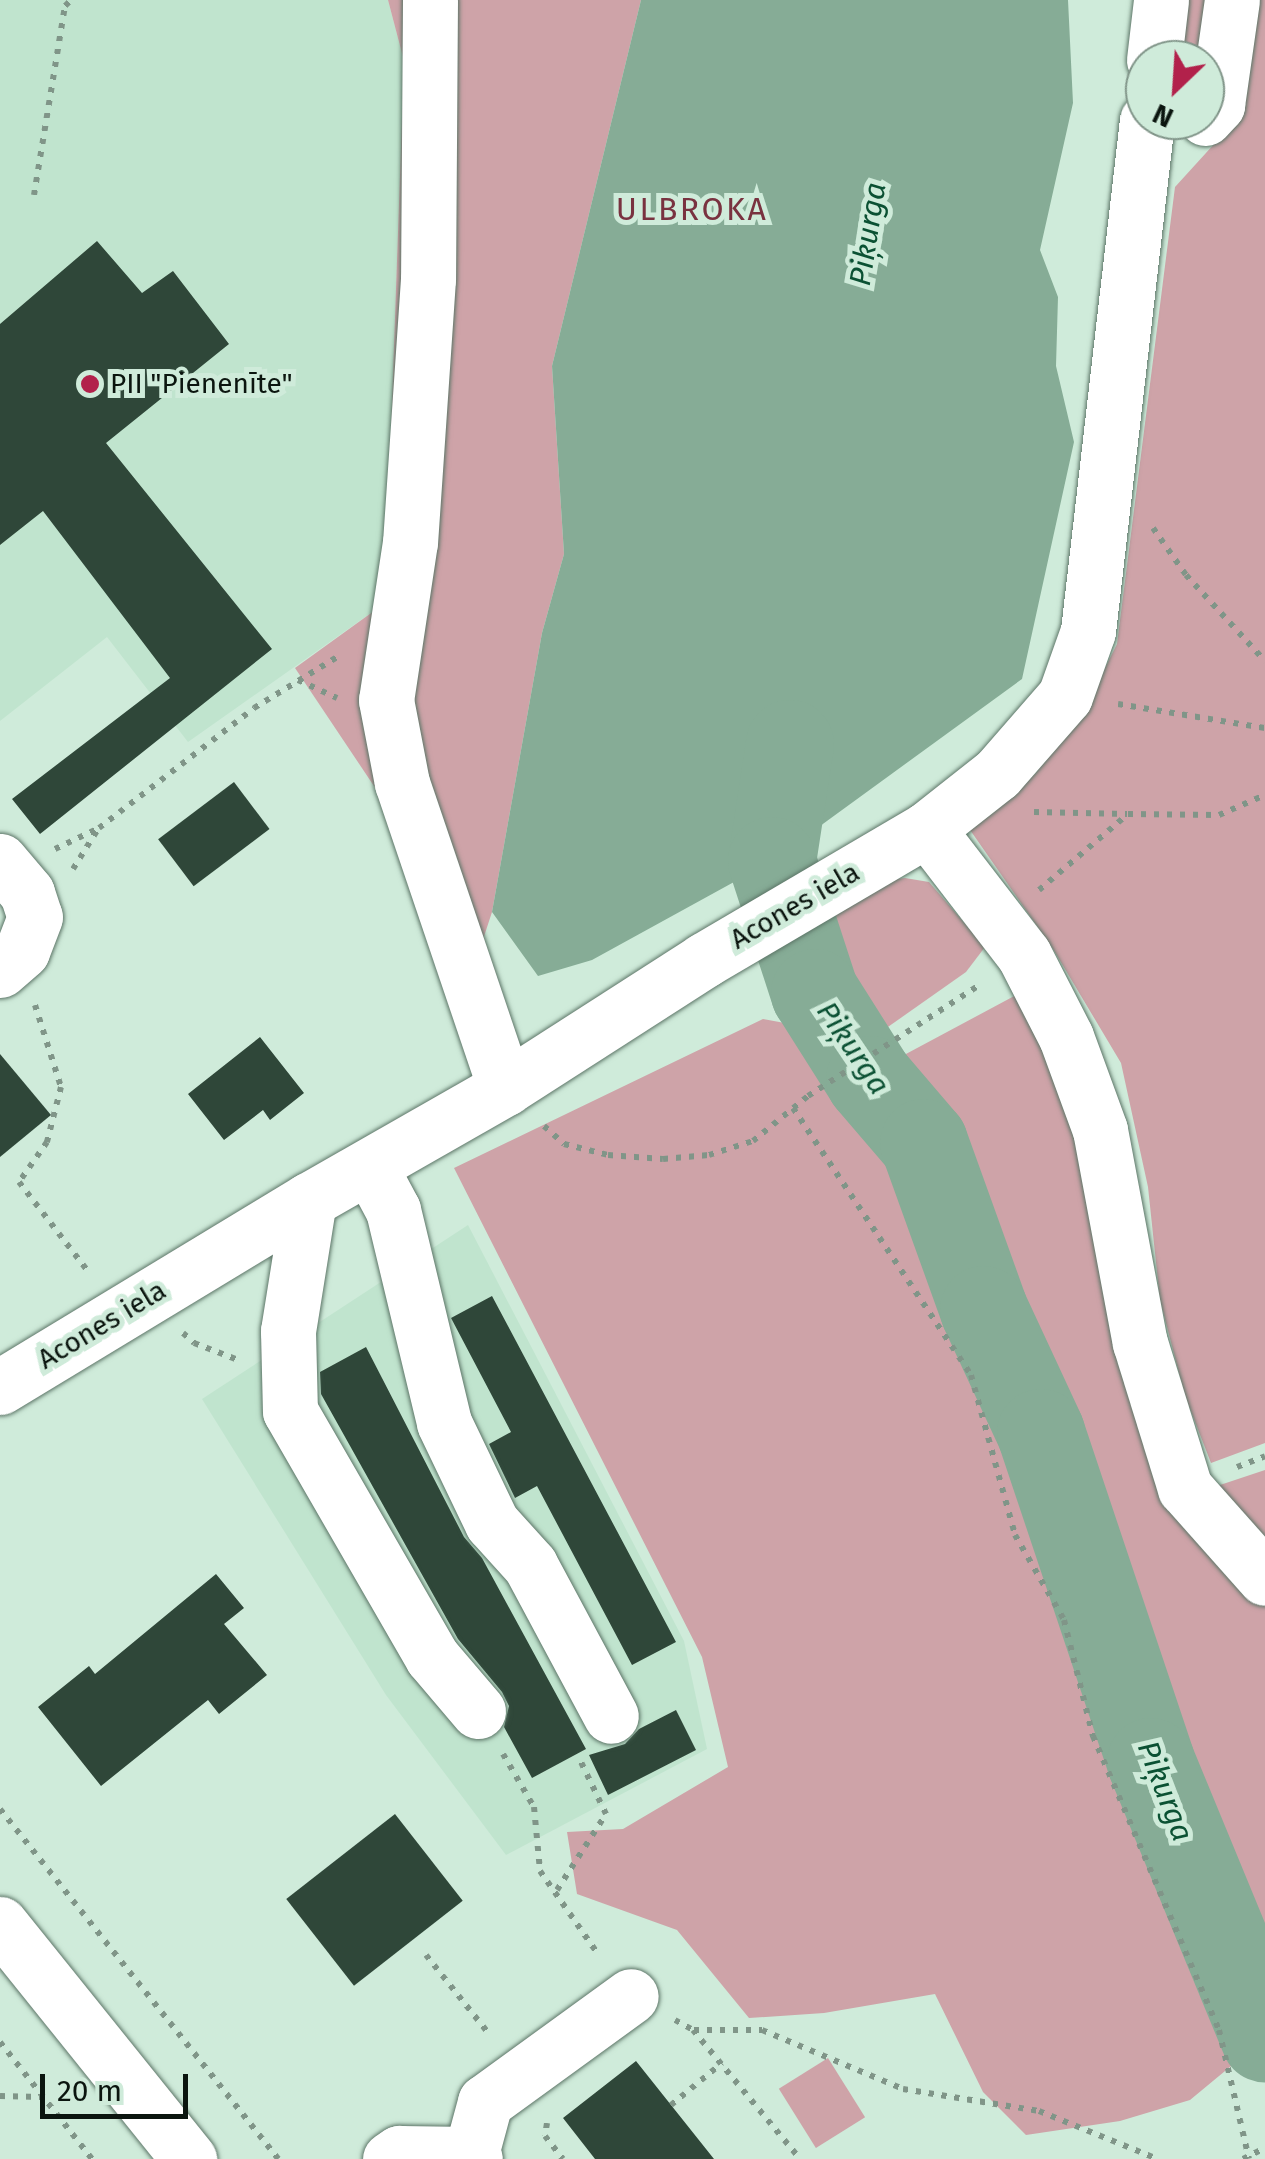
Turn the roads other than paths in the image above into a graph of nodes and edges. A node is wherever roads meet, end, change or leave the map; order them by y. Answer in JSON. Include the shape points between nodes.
{"nodes":[{"id":1,"x":430,"y":0,"type":"edge"},
{"id":2,"x":1160,"y":0,"type":"edge"},
{"id":3,"x":1232,"y":0,"type":"edge"},
{"id":4,"x":1156,"y":40,"type":"edge"},
{"id":5,"x":1225,"y":49,"type":"edge"},
{"id":6,"x":1145,"y":140,"type":"edge"},
{"id":7,"x":927,"y":829,"type":"junction"},
{"id":8,"x":3,"y":865,"type":"edge"},
{"id":9,"x":16,"y":949,"type":"edge"},
{"id":10,"x":505,"y":1088,"type":"junction"},
{"id":11,"x":370,"y":1167,"type":"junction"},
{"id":12,"x":309,"y":1200,"type":"junction"},
{"id":13,"x":0,"y":1387,"type":"edge"},
{"id":14,"x":1265,"y":1578,"type":"edge"},
{"id":15,"x":478,"y":1710,"type":"road end"},
{"id":16,"x":611,"y":1716,"type":"dead end"},
{"id":17,"x":0,"y":1924,"type":"edge"},
{"id":18,"x":631,"y":1996,"type":"road end"},
{"id":19,"x":473,"y":2156,"type":"edge"},
{"id":20,"x":189,"y":2159,"type":"edge"},
{"id":21,"x":390,"y":2159,"type":"edge"}],
"edges":[{"from":1,"to":10,"type":"street","via":[[428,279],[410,542],[386,700],[402,783]]},
{"from":2,"to":4,"type":"street"},
{"from":3,"to":5,"type":"street"},
{"from":6,"to":7,"type":"street","name":"Acones iela","via":[[1088,631],[1065,696],[997,774]]},
{"from":7,"to":10,"type":"street","name":"Acones iela"},
{"from":7,"to":14,"type":"street","via":[[1012,940],[1066,1037],[1100,1130],[1140,1343],[1185,1488]]},
{"from":8,"to":9,"type":"street","via":[[28,893]]},
{"from":10,"to":11,"type":"street","name":"Acones iela"},
{"from":11,"to":12,"type":"street","name":"Acones iela"},
{"from":11,"to":16,"type":"street","via":[[393,1210],[444,1423],[492,1523],[530,1564]]},
{"from":12,"to":13,"type":"street","name":"Acones iela"},
{"from":12,"to":15,"type":"street","via":[[288,1331],[290,1411],[432,1657]]},
{"from":17,"to":20,"type":"street"},
{"from":18,"to":19,"type":"street","via":[[485,2102]]},
{"from":19,"to":21,"type":"street","via":[[399,2153]]}]}
